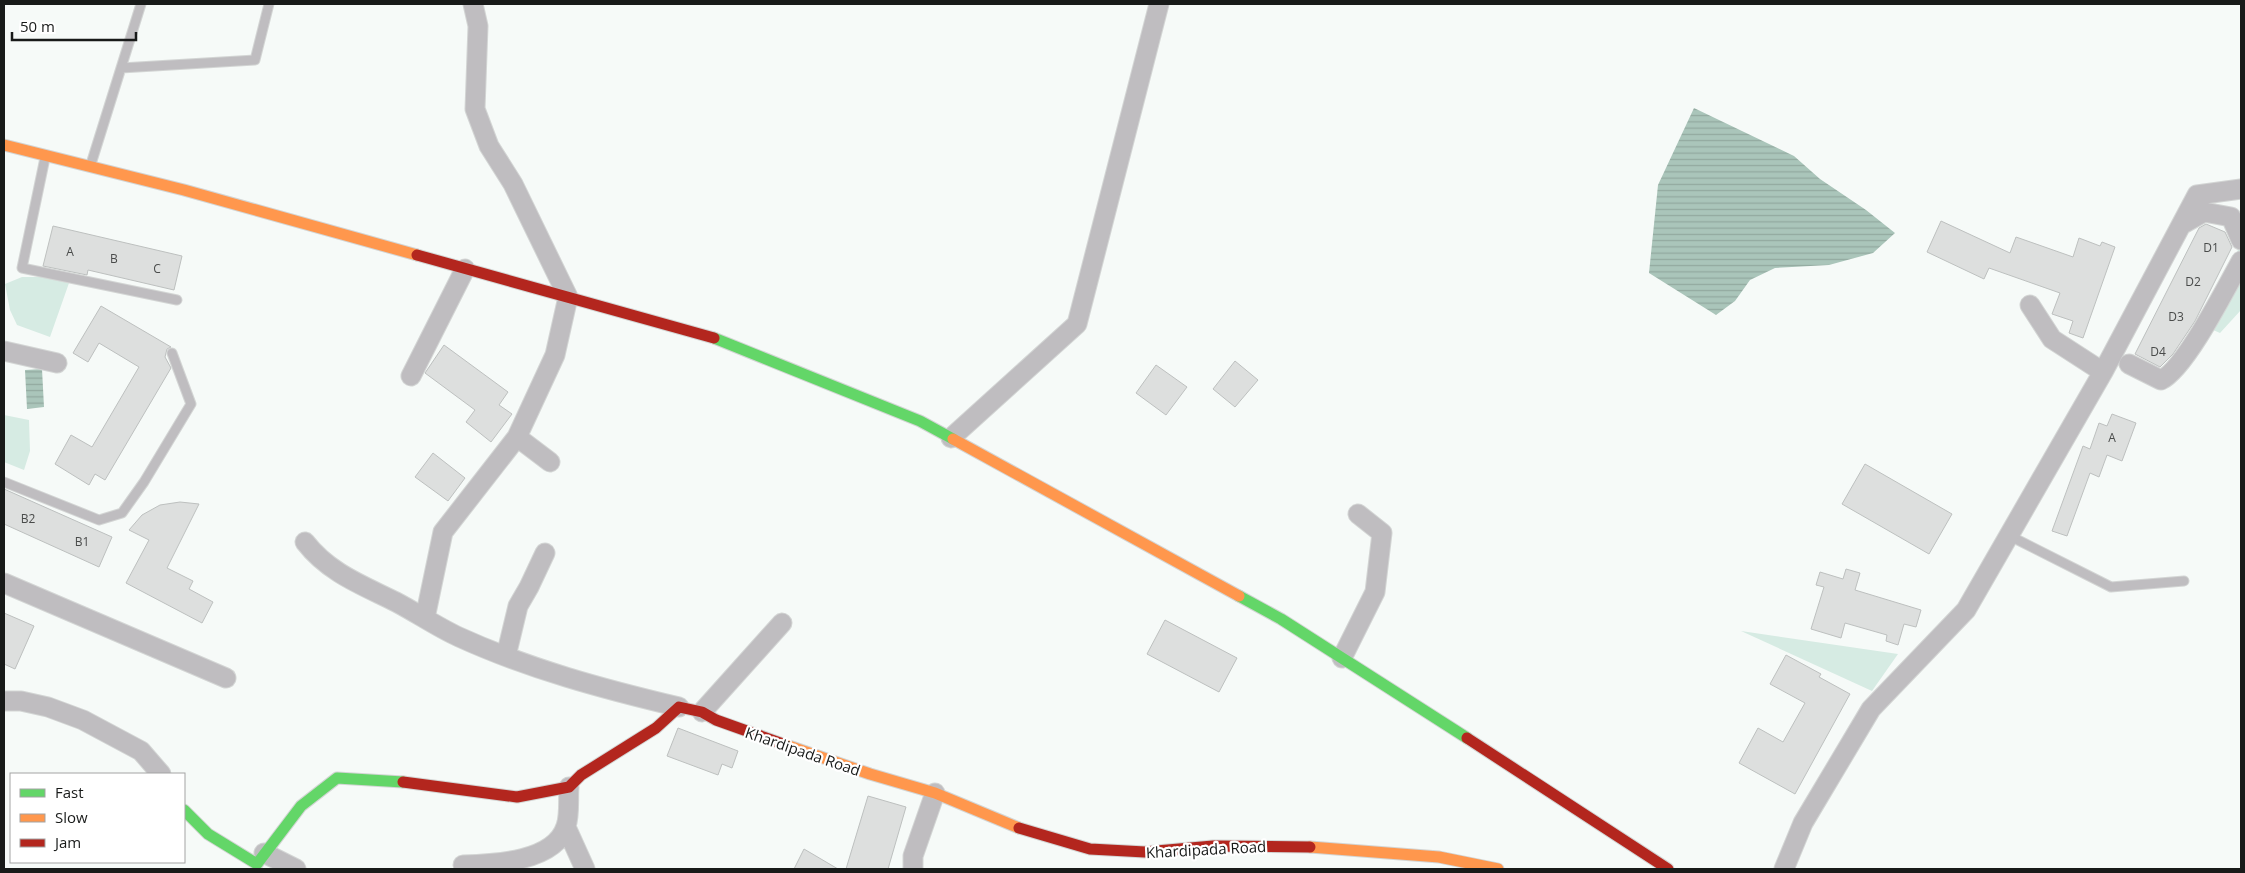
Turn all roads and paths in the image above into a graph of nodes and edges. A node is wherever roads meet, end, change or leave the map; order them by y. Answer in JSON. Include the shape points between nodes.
{"nodes":[{"id":1,"x":141,"y":4,"type":"edge"},
{"id":2,"x":269,"y":4,"type":"edge"},
{"id":3,"x":473,"y":4,"type":"edge"},
{"id":4,"x":1159,"y":4,"type":"edge"},
{"id":5,"x":121,"y":68,"type":"junction"},
{"id":6,"x":4,"y":145,"type":"edge"},
{"id":7,"x":45,"y":155,"type":"junction"},
{"id":8,"x":90,"y":166,"type":"junction"},
{"id":9,"x":2241,"y":190,"type":"edge"},
{"id":10,"x":2180,"y":226,"type":"junction"},
{"id":11,"x":2241,"y":240,"type":"edge"},
{"id":12,"x":2241,"y":261,"type":"edge"},
{"id":13,"x":466,"y":268,"type":"junction"},
{"id":14,"x":568,"y":297,"type":"junction"},
{"id":15,"x":176,"y":300,"type":"dead end"},
{"id":16,"x":2030,"y":305,"type":"dead end"},
{"id":17,"x":4,"y":351,"type":"edge"},
{"id":18,"x":172,"y":353,"type":"dead end"},
{"id":19,"x":57,"y":363,"type":"dead end"},
{"id":20,"x":2129,"y":364,"type":"dead end"},
{"id":21,"x":2103,"y":372,"type":"junction"},
{"id":22,"x":411,"y":376,"type":"dead end"},
{"id":23,"x":517,"y":437,"type":"junction"},
{"id":24,"x":951,"y":438,"type":"junction"},
{"id":25,"x":550,"y":462,"type":"dead end"},
{"id":26,"x":4,"y":482,"type":"edge"},
{"id":27,"x":1358,"y":514,"type":"dead end"},
{"id":28,"x":2010,"y":536,"type":"junction"},
{"id":29,"x":305,"y":542,"type":"dead end"},
{"id":30,"x":544,"y":552,"type":"dead end"},
{"id":31,"x":2184,"y":581,"type":"dead end"},
{"id":32,"x":4,"y":584,"type":"edge"},
{"id":33,"x":425,"y":618,"type":"junction"},
{"id":34,"x":782,"y":623,"type":"dead end"},
{"id":35,"x":506,"y":656,"type":"junction"},
{"id":36,"x":1342,"y":658,"type":"junction"},
{"id":37,"x":226,"y":678,"type":"dead end"},
{"id":38,"x":4,"y":701,"type":"edge"},
{"id":39,"x":679,"y":707,"type":"junction"},
{"id":40,"x":702,"y":712,"type":"junction"},
{"id":41,"x":160,"y":773,"type":"edge"},
{"id":42,"x":569,"y":788,"type":"junction"},
{"id":43,"x":935,"y":793,"type":"junction"},
{"id":44,"x":185,"y":812,"type":"edge"},
{"id":45,"x":566,"y":827,"type":"junction"},
{"id":46,"x":259,"y":862,"type":"edge"},
{"id":47,"x":463,"y":865,"type":"dead end"},
{"id":48,"x":296,"y":869,"type":"edge"},
{"id":49,"x":585,"y":869,"type":"edge"},
{"id":50,"x":913,"y":869,"type":"edge"},
{"id":51,"x":1498,"y":869,"type":"edge"},
{"id":52,"x":1668,"y":869,"type":"edge"},
{"id":53,"x":1784,"y":869,"type":"edge"}],
"edges":[{"from":1,"to":5,"type":"lane"},
{"from":2,"to":5,"type":"lane","via":[[255,60]]},
{"from":3,"to":14,"type":"street","via":[[478,26],[475,109],[488,146],[513,184]]},
{"from":4,"to":24,"type":"street","via":[[1077,324]]},
{"from":5,"to":8,"type":"lane"},
{"from":6,"to":7,"type":"street"},
{"from":7,"to":8,"type":"street"},
{"from":7,"to":15,"type":"lane","via":[[22,268]]},
{"from":8,"to":13,"type":"street"},
{"from":9,"to":10,"type":"street","via":[[2197,195]]},
{"from":10,"to":11,"type":"street","via":[[2204,212],[2231,217]]},
{"from":10,"to":21,"type":"street"},
{"from":12,"to":20,"type":"street","via":[[2184,359],[2170,376],[2161,380]]},
{"from":13,"to":14,"type":"street"},
{"from":13,"to":22,"type":"street"},
{"from":14,"to":23,"type":"street","via":[[555,355]]},
{"from":14,"to":24,"type":"street","via":[[725,341],[920,421]]},
{"from":16,"to":21,"type":"street","via":[[2052,339]]},
{"from":17,"to":19,"type":"street"},
{"from":18,"to":26,"type":"lane","via":[[191,404],[122,513],[99,520]]},
{"from":21,"to":28,"type":"street"},
{"from":23,"to":25,"type":"street"},
{"from":23,"to":33,"type":"street","via":[[442,532]]},
{"from":24,"to":36,"type":"street","via":[[1281,619]]},
{"from":27,"to":36,"type":"street","via":[[1382,534],[1375,592]]},
{"from":28,"to":31,"type":"lane","via":[[2111,587]]},
{"from":28,"to":53,"type":"street","via":[[1966,610],[1871,709],[1803,823]]},
{"from":29,"to":33,"type":"street","via":[[317,558],[350,580]]},
{"from":30,"to":35,"type":"street","via":[[518,606]]},
{"from":32,"to":37,"type":"street"},
{"from":33,"to":35,"type":"street"},
{"from":34,"to":40,"type":"street"},
{"from":35,"to":39,"type":"street","via":[[563,677]]},
{"from":36,"to":52,"type":"street"},
{"from":38,"to":41,"type":"street","via":[[39,705],[83,720],[141,751]]},
{"from":39,"to":40,"type":"street","name":"Khardipada Road"},
{"from":39,"to":42,"type":"street","via":[[656,728],[581,775]]},
{"from":40,"to":43,"type":"street","name":"Khardipada Road","via":[[716,720],[870,774]]},
{"from":42,"to":45,"type":"street"},
{"from":42,"to":46,"type":"street","via":[[517,797],[426,784],[337,778],[301,806]]},
{"from":43,"to":50,"type":"street","via":[[913,856]]},
{"from":43,"to":51,"type":"street","name":"Khardipada Road","via":[[1029,832],[1090,849],[1145,852],[1213,846],[1300,846],[1439,857]]},
{"from":44,"to":46,"type":"street","via":[[191,822]]},
{"from":45,"to":47,"type":"street","via":[[554,845],[542,853],[507,861]]},
{"from":45,"to":49,"type":"street"},
{"from":46,"to":48,"type":"street"}]}
